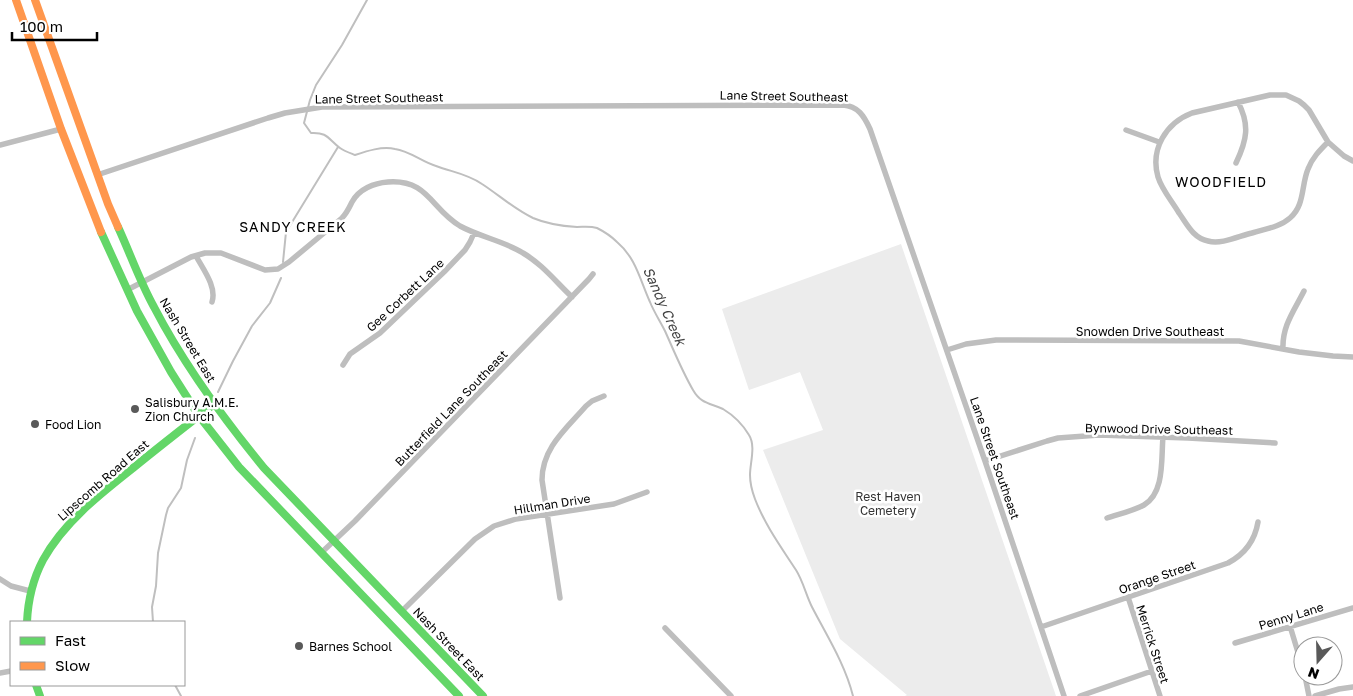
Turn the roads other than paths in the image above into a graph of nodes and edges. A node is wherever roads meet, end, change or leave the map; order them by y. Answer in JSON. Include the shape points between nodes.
{"nodes":[{"id":1,"x":16,"y":0,"type":"edge"},
{"id":2,"x":34,"y":0,"type":"edge"},
{"id":3,"x":1238,"y":102,"type":"junction"},
{"id":4,"x":61,"y":129,"type":"junction"},
{"id":5,"x":1126,"y":130,"type":"dead end"},
{"id":6,"x":1159,"y":142,"type":"junction"},
{"id":7,"x":1328,"y":142,"type":"junction"},
{"id":8,"x":0,"y":146,"type":"edge"},
{"id":9,"x":1353,"y":161,"type":"edge"},
{"id":10,"x":1236,"y":163,"type":"dead end"},
{"id":11,"x":98,"y":175,"type":"junction"},
{"id":12,"x":474,"y":233,"type":"junction"},
{"id":13,"x":196,"y":256,"type":"junction"},
{"id":14,"x":592,"y":274,"type":"dead end"},
{"id":15,"x":142,"y":283,"type":"junction"},
{"id":16,"x":127,"y":290,"type":"junction"},
{"id":17,"x":1304,"y":291,"type":"dead end"},
{"id":18,"x":572,"y":297,"type":"junction"},
{"id":19,"x":212,"y":302,"type":"dead end"},
{"id":20,"x":1283,"y":349,"type":"junction"},
{"id":21,"x":947,"y":350,"type":"junction"},
{"id":22,"x":1353,"y":357,"type":"edge"},
{"id":23,"x":343,"y":365,"type":"dead end"},
{"id":24,"x":604,"y":396,"type":"dead end"},
{"id":25,"x":214,"y":404,"type":"junction"},
{"id":26,"x":199,"y":416,"type":"junction"},
{"id":27,"x":1163,"y":437,"type":"junction"},
{"id":28,"x":1275,"y":443,"type":"dead end"},
{"id":29,"x":985,"y":461,"type":"junction"},
{"id":30,"x":647,"y":492,"type":"dead end"},
{"id":31,"x":548,"y":514,"type":"junction"},
{"id":32,"x":1107,"y":518,"type":"dead end"},
{"id":33,"x":1258,"y":522,"type":"dead end"},
{"id":34,"x":334,"y":541,"type":"junction"},
{"id":35,"x":321,"y":554,"type":"junction"},
{"id":36,"x":0,"y":580,"type":"edge"},
{"id":37,"x":30,"y":591,"type":"junction"},
{"id":38,"x":1128,"y":597,"type":"junction"},
{"id":39,"x":560,"y":598,"type":"dead end"},
{"id":40,"x":1353,"y":608,"type":"edge"},
{"id":41,"x":402,"y":611,"type":"junction"},
{"id":42,"x":27,"y":621,"type":"edge"},
{"id":43,"x":1290,"y":626,"type":"junction"},
{"id":44,"x":1041,"y":627,"type":"junction"},
{"id":45,"x":665,"y":628,"type":"dead end"},
{"id":46,"x":1293,"y":636,"type":"edge"},
{"id":47,"x":1236,"y":643,"type":"dead end"},
{"id":48,"x":1152,"y":671,"type":"junction"},
{"id":49,"x":1353,"y":687,"type":"edge"},
{"id":50,"x":459,"y":696,"type":"edge"},
{"id":51,"x":483,"y":696,"type":"edge"},
{"id":52,"x":731,"y":696,"type":"edge"},
{"id":53,"x":1064,"y":696,"type":"edge"},
{"id":54,"x":1080,"y":696,"type":"edge"},
{"id":55,"x":1160,"y":696,"type":"edge"},
{"id":56,"x":1315,"y":696,"type":"edge"}],
"edges":[{"from":1,"to":4,"type":"main road"},
{"from":2,"to":11,"type":"main road","name":"Nash Street East"},
{"from":3,"to":6,"type":"street","via":[[1186,115],[1173,124]]},
{"from":3,"to":7,"type":"street","via":[[1286,95],[1309,110]]},
{"from":3,"to":10,"type":"street","via":[[1246,132]]},
{"from":4,"to":8,"type":"street"},
{"from":4,"to":16,"type":"main road"},
{"from":5,"to":6,"type":"street"},
{"from":6,"to":7,"type":"street","via":[[1156,165],[1161,186],[1194,235],[1213,242],[1280,225],[1292,216],[1301,202],[1311,162]]},
{"from":7,"to":9,"type":"street"},
{"from":11,"to":15,"type":"main road","name":"Nash Street East"},
{"from":11,"to":21,"type":"street","name":"Lane Street Southeast","via":[[268,118],[311,108],[847,105],[854,107],[866,119]]},
{"from":12,"to":13,"type":"street","via":[[452,221],[414,185],[388,182],[372,185],[361,192],[342,218],[278,269],[260,269],[221,253]]},
{"from":12,"to":18,"type":"street","via":[[524,253]]},
{"from":12,"to":23,"type":"street","name":"Gee Corbett Lane","via":[[444,272],[380,333],[350,354]]},
{"from":13,"to":15,"type":"street"},
{"from":13,"to":19,"type":"street","via":[[213,289]]},
{"from":14,"to":18,"type":"street","name":"Butterfield Lane Southeast"},
{"from":15,"to":16,"type":"street"},
{"from":15,"to":25,"type":"main road","name":"Nash Street East","via":[[186,363]]},
{"from":16,"to":26,"type":"main road","via":[[155,345]]},
{"from":17,"to":20,"type":"street","via":[[1285,328]]},
{"from":18,"to":34,"type":"street","name":"Butterfield Lane Southeast"},
{"from":20,"to":21,"type":"street","name":"Snowden Drive Southeast","via":[[1239,340],[996,340]]},
{"from":20,"to":22,"type":"street","name":"Snowden Drive Southeast"},
{"from":21,"to":29,"type":"street","name":"Lane Street Southeast"},
{"from":24,"to":31,"type":"street","via":[[586,406],[547,455],[542,480]]},
{"from":25,"to":26,"type":"main road","name":"Lipscomb Road East"},
{"from":25,"to":34,"type":"main road","name":"Nash Street East","via":[[264,468]]},
{"from":26,"to":35,"type":"main road","via":[[239,467]]},
{"from":26,"to":37,"type":"main road","name":"Lipscomb Road East","via":[[70,522],[44,558]]},
{"from":27,"to":28,"type":"street","name":"Bynwood Drive Southeast"},
{"from":27,"to":29,"type":"street","name":"Bynwood Drive Southeast","via":[[1099,435],[1058,438]]},
{"from":27,"to":32,"type":"street","via":[[1159,484],[1154,496],[1138,508]]},
{"from":29,"to":44,"type":"street","name":"Lane Street Southeast"},
{"from":30,"to":31,"type":"street","name":"Hillman Drive","via":[[614,504]]},
{"from":31,"to":39,"type":"street"},
{"from":31,"to":41,"type":"street","name":"Hillman Drive","via":[[505,522],[484,532]]},
{"from":33,"to":38,"type":"street","name":"Orange Street","via":[[1250,544],[1232,560]]},
{"from":34,"to":35,"type":"street","name":"Butterfield Lane Southeast"},
{"from":34,"to":41,"type":"main road","name":"Nash Street East"},
{"from":35,"to":50,"type":"main road"},
{"from":36,"to":37,"type":"street"},
{"from":37,"to":42,"type":"main road","name":"Lipscomb Road East"},
{"from":38,"to":44,"type":"street","name":"Orange Street"},
{"from":38,"to":48,"type":"street","name":"Merrick Street"},
{"from":40,"to":43,"type":"street","name":"Penny Lane"},
{"from":41,"to":51,"type":"main road","name":"Nash Street East"},
{"from":43,"to":46,"type":"street"},
{"from":43,"to":47,"type":"street","name":"Penny Lane"},
{"from":44,"to":53,"type":"street","name":"Lane Street Southeast"},
{"from":45,"to":52,"type":"street"},
{"from":48,"to":54,"type":"street"},
{"from":48,"to":55,"type":"street","name":"Merrick Street"},
{"from":49,"to":56,"type":"street"}]}
